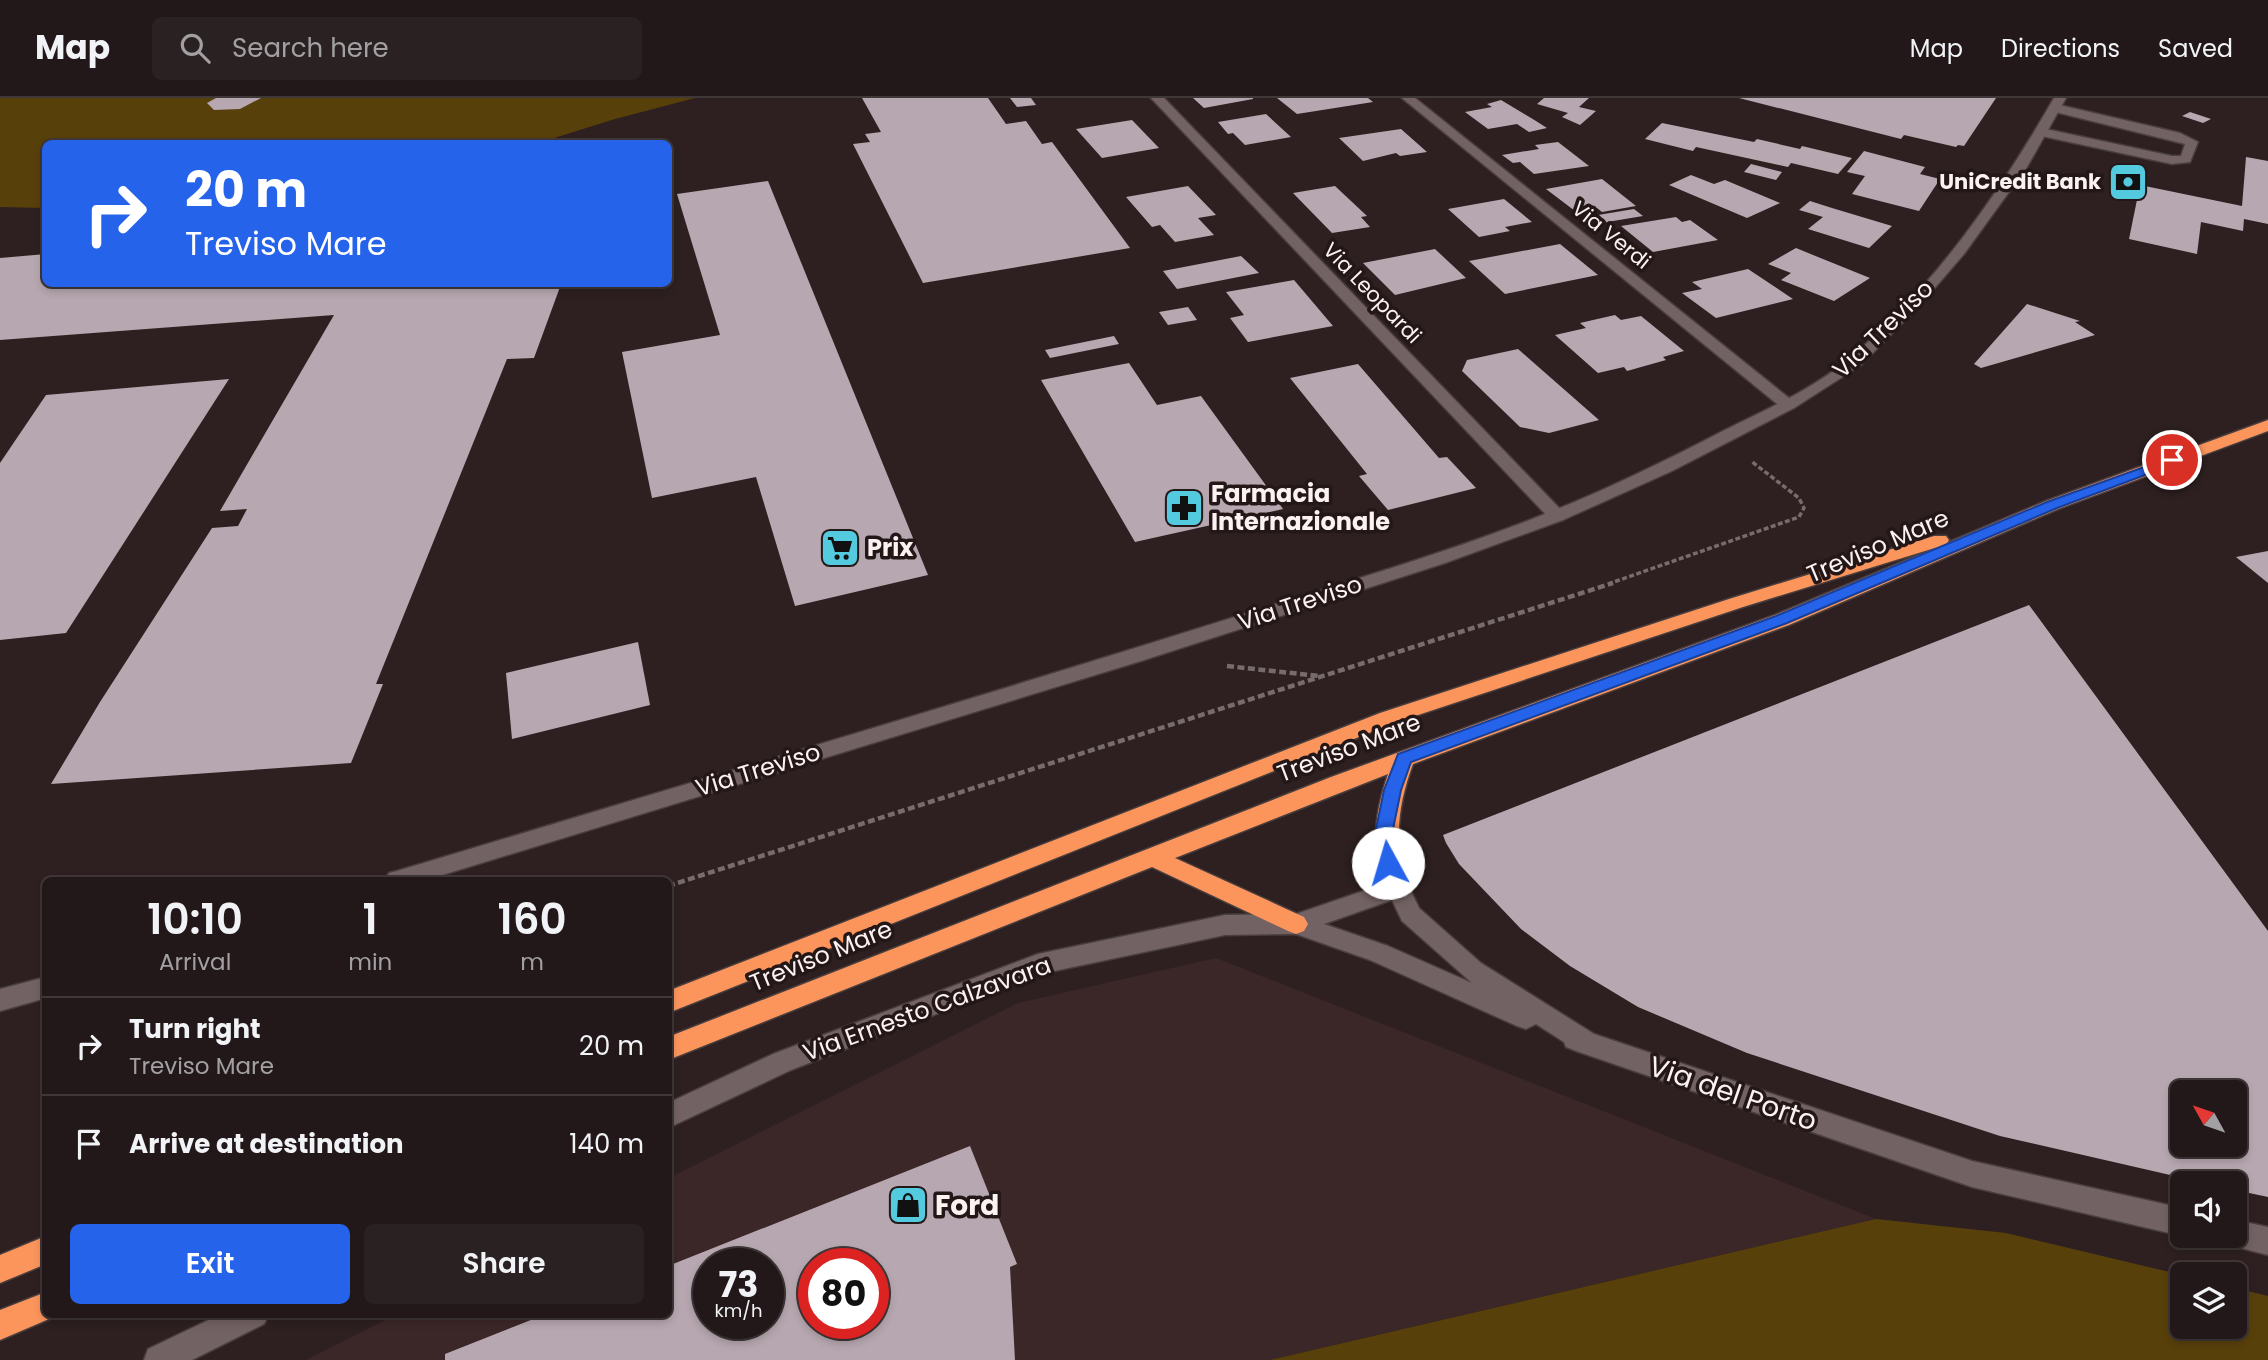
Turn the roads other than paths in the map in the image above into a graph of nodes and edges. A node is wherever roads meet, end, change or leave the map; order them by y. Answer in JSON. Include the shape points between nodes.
{"nodes":[{"id":1,"x":1157,"y":98,"type":"edge"},
{"id":2,"x":1408,"y":98,"type":"edge"},
{"id":3,"x":2057,"y":103,"type":"edge"},
{"id":4,"x":2042,"y":132,"type":"junction"},
{"id":5,"x":1788,"y":405,"type":"junction"},
{"id":6,"x":2268,"y":425,"type":"edge"},
{"id":7,"x":2052,"y":505,"type":"junction"},
{"id":8,"x":1557,"y":516,"type":"junction"},
{"id":9,"x":1404,"y":758,"type":"junction"},
{"id":10,"x":1152,"y":857,"type":"junction"},
{"id":11,"x":407,"y":877,"type":"edge"},
{"id":12,"x":1398,"y":888,"type":"junction"},
{"id":13,"x":1296,"y":924,"type":"junction"},
{"id":14,"x":42,"y":988,"type":"edge"},
{"id":15,"x":0,"y":1000,"type":"edge"},
{"id":16,"x":672,"y":1000,"type":"edge"},
{"id":17,"x":1588,"y":1044,"type":"junction"},
{"id":18,"x":672,"y":1047,"type":"edge"},
{"id":19,"x":672,"y":1114,"type":"edge"},
{"id":20,"x":2170,"y":1219,"type":"edge"},
{"id":21,"x":2247,"y":1237,"type":"edge"},
{"id":22,"x":2268,"y":1241,"type":"edge"},
{"id":23,"x":42,"y":1253,"type":"edge"},
{"id":24,"x":0,"y":1269,"type":"edge"},
{"id":25,"x":42,"y":1308,"type":"edge"},
{"id":26,"x":246,"y":1318,"type":"edge"},
{"id":27,"x":0,"y":1325,"type":"edge"},
{"id":28,"x":159,"y":1360,"type":"edge"}],
"edges":[{"from":1,"to":8,"type":"street","name":"Via Leopardi"},
{"from":2,"to":5,"type":"street","name":"Via Verdi"},
{"from":3,"to":4,"type":"street","name":"Via Treviso"},
{"from":3,"to":4,"type":"street","via":[[2176,135],[2192,142],[2186,159],[2172,160]]},
{"from":4,"to":5,"type":"street","name":"Via Treviso","via":[[1974,230],[1915,302],[1855,362]]},
{"from":5,"to":8,"type":"street","name":"Via Treviso"},
{"from":6,"to":7,"type":"highway","name":"Treviso Mare"},
{"from":7,"to":9,"type":"highway","name":"Treviso Mare","via":[[1782,620]]},
{"from":7,"to":16,"type":"highway","name":"Treviso Mare","via":[[1387,718]]},
{"from":8,"to":11,"type":"street","name":"Via Treviso","via":[[1134,656]]},
{"from":9,"to":10,"type":"highway","name":"Treviso Mare"},
{"from":9,"to":12,"type":"highway","via":[[1384,829],[1388,863]]},
{"from":10,"to":13,"type":"highway"},
{"from":10,"to":18,"type":"highway","name":"Treviso Mare"},
{"from":12,"to":13,"type":"street","name":"Via Ernesto Calzavara"},
{"from":12,"to":17,"type":"street","via":[[1410,914],[1472,970]]},
{"from":13,"to":17,"type":"street","name":"Via del Porto","via":[[1379,953]]},
{"from":13,"to":19,"type":"street","name":"Via Ernesto Calzavara","via":[[1225,925],[1038,964],[782,1062]]},
{"from":14,"to":15,"type":"street"},
{"from":17,"to":20,"type":"street","name":"Via del Porto","via":[[1972,1174]]},
{"from":21,"to":22,"type":"street"},
{"from":23,"to":24,"type":"highway"},
{"from":25,"to":27,"type":"highway"},
{"from":26,"to":28,"type":"street"}]}
